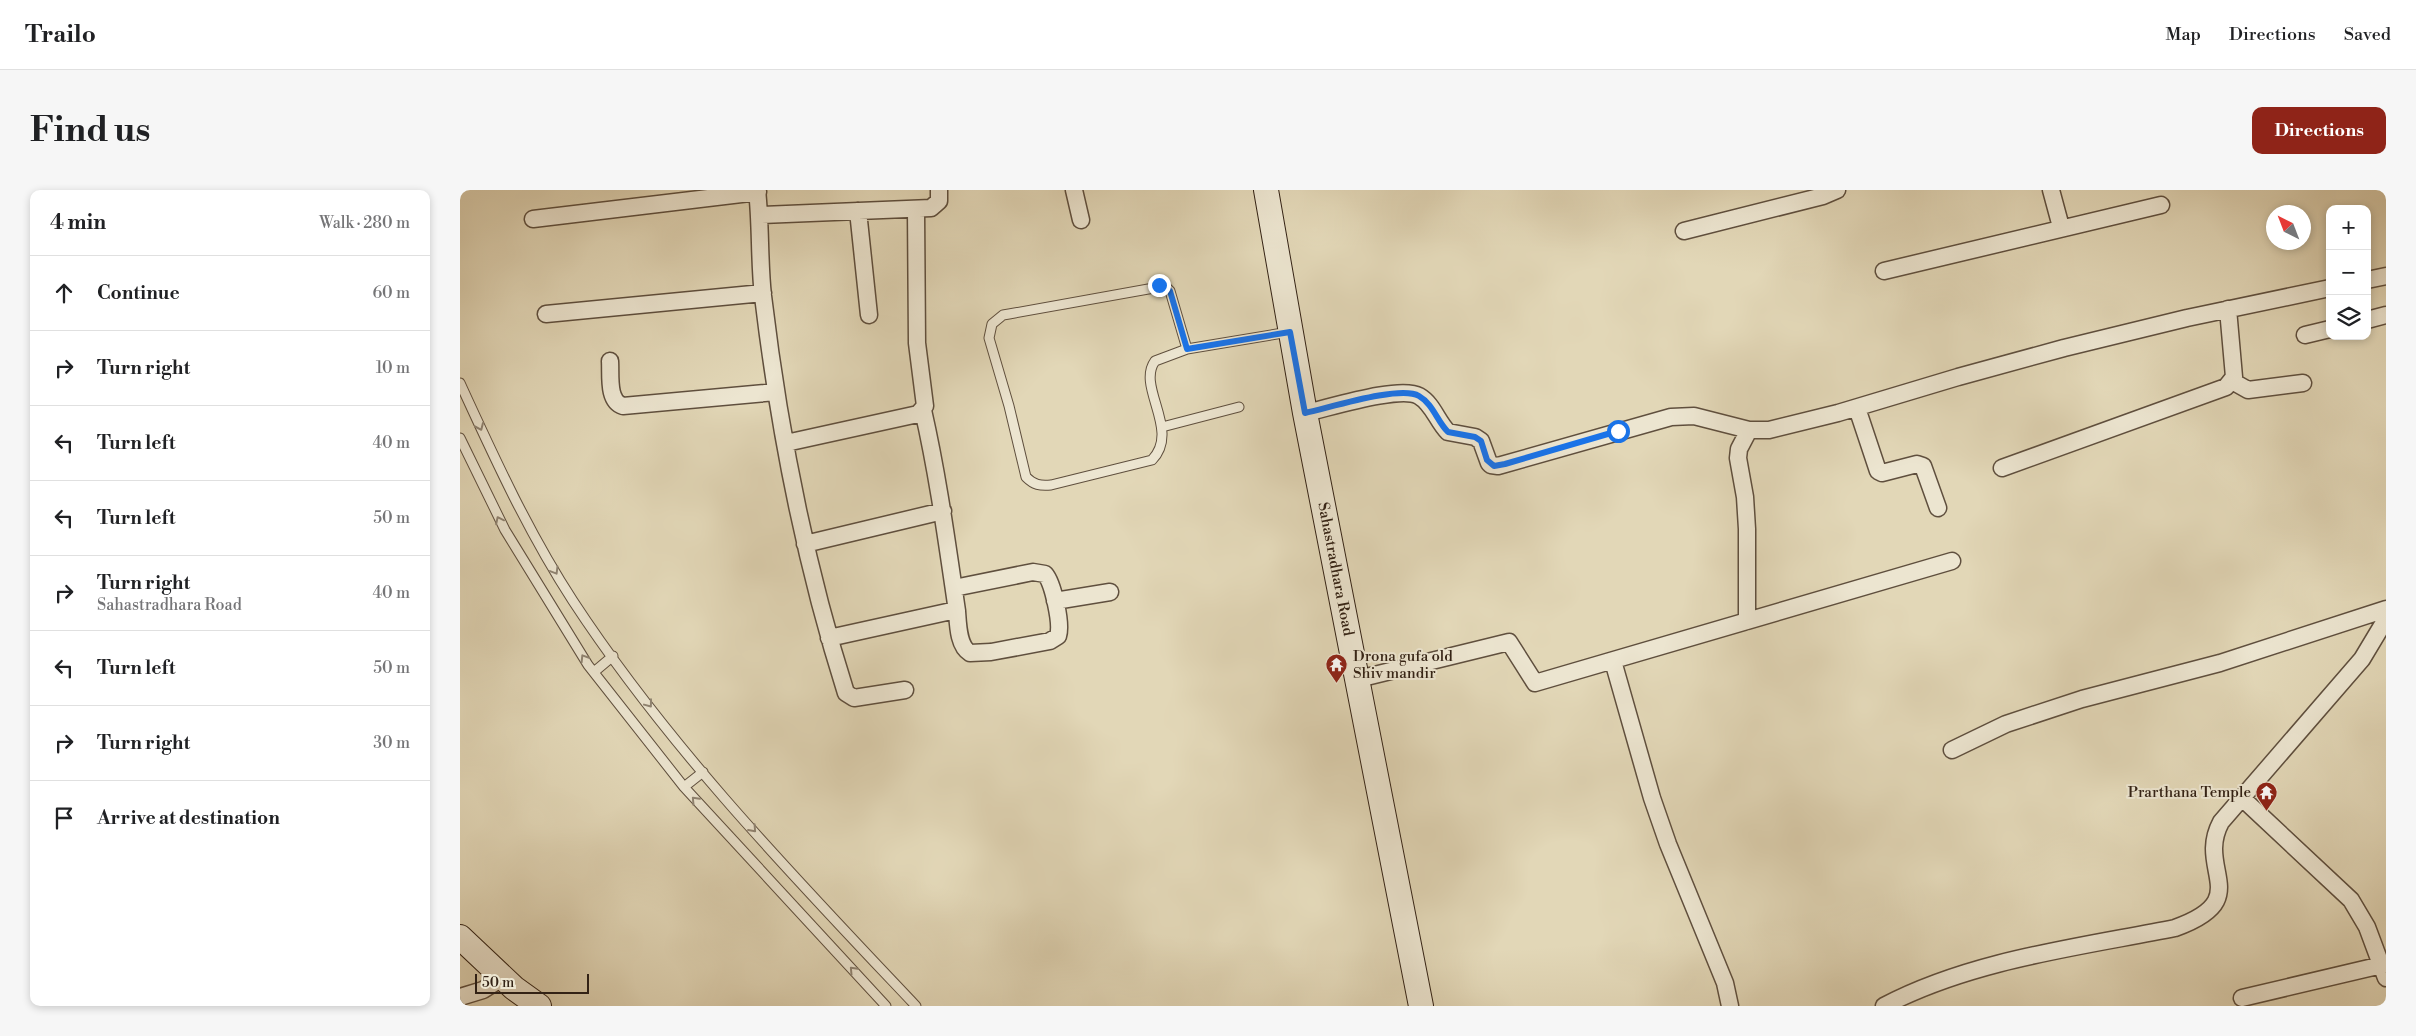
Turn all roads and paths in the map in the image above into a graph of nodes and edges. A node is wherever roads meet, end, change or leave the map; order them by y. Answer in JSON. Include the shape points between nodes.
{"nodes":[{"id":1,"x":939,"y":190,"type":"edge"},
{"id":2,"x":1074,"y":190,"type":"edge"},
{"id":3,"x":1266,"y":190,"type":"edge"},
{"id":4,"x":1837,"y":190,"type":"edge"},
{"id":5,"x":2051,"y":190,"type":"edge"},
{"id":6,"x":758,"y":191,"type":"edge"},
{"id":7,"x":2161,"y":205,"type":"dead end"},
{"id":8,"x":916,"y":210,"type":"junction"},
{"id":9,"x":858,"y":211,"type":"junction"},
{"id":10,"x":760,"y":215,"type":"junction"},
{"id":11,"x":533,"y":219,"type":"dead end"},
{"id":12,"x":1081,"y":220,"type":"dead end"},
{"id":13,"x":2061,"y":227,"type":"junction"},
{"id":14,"x":1684,"y":231,"type":"dead end"},
{"id":15,"x":1884,"y":271,"type":"dead end"},
{"id":16,"x":2386,"y":276,"type":"edge"},
{"id":17,"x":2371,"y":279,"type":"edge"},
{"id":18,"x":2326,"y":289,"type":"edge"},
{"id":19,"x":763,"y":293,"type":"junction"},
{"id":20,"x":2228,"y":309,"type":"junction"},
{"id":21,"x":546,"y":314,"type":"dead end"},
{"id":22,"x":869,"y":315,"type":"dead end"},
{"id":23,"x":2386,"y":315,"type":"edge"},
{"id":24,"x":2371,"y":319,"type":"edge"},
{"id":25,"x":2326,"y":330,"type":"edge"},
{"id":26,"x":1290,"y":332,"type":"junction"},
{"id":27,"x":2305,"y":335,"type":"dead end"},
{"id":28,"x":1187,"y":349,"type":"junction"},
{"id":29,"x":610,"y":361,"type":"dead end"},
{"id":30,"x":2232,"y":381,"type":"junction"},
{"id":31,"x":460,"y":383,"type":"edge"},
{"id":32,"x":2303,"y":383,"type":"dead end"},
{"id":33,"x":776,"y":392,"type":"junction"},
{"id":34,"x":1239,"y":407,"type":"dead end"},
{"id":35,"x":1857,"y":408,"type":"junction"},
{"id":36,"x":924,"y":410,"type":"junction"},
{"id":37,"x":1305,"y":413,"type":"junction"},
{"id":38,"x":1162,"y":427,"type":"junction"},
{"id":39,"x":1749,"y":430,"type":"junction"},
{"id":40,"x":460,"y":438,"type":"edge"},
{"id":41,"x":786,"y":443,"type":"junction"},
{"id":42,"x":2002,"y":468,"type":"dead end"},
{"id":43,"x":1938,"y":508,"type":"dead end"},
{"id":44,"x":943,"y":511,"type":"junction"},
{"id":45,"x":805,"y":544,"type":"junction"},
{"id":46,"x":1952,"y":561,"type":"dead end"},
{"id":47,"x":954,"y":588,"type":"junction"},
{"id":48,"x":1110,"y":592,"type":"dead end"},
{"id":49,"x":1055,"y":601,"type":"junction"},
{"id":50,"x":2386,"y":609,"type":"edge"},
{"id":51,"x":956,"y":610,"type":"junction"},
{"id":52,"x":2386,"y":619,"type":"edge"},
{"id":53,"x":1747,"y":621,"type":"junction"},
{"id":54,"x":829,"y":638,"type":"junction"},
{"id":55,"x":613,"y":656,"type":"junction"},
{"id":56,"x":1613,"y":661,"type":"junction"},
{"id":57,"x":594,"y":672,"type":"junction"},
{"id":58,"x":1358,"y":679,"type":"junction"},
{"id":59,"x":905,"y":690,"type":"dead end"},
{"id":60,"x":1952,"y":750,"type":"dead end"},
{"id":61,"x":703,"y":772,"type":"junction"},
{"id":62,"x":684,"y":787,"type":"junction"},
{"id":63,"x":2242,"y":798,"type":"junction"},
{"id":64,"x":460,"y":937,"type":"edge"},
{"id":65,"x":2385,"y":968,"type":"edge"},
{"id":66,"x":502,"y":978,"type":"junction"},
{"id":67,"x":460,"y":997,"type":"edge"},
{"id":68,"x":2242,"y":998,"type":"dead end"},
{"id":69,"x":539,"y":1006,"type":"edge"},
{"id":70,"x":886,"y":1006,"type":"edge"},
{"id":71,"x":916,"y":1006,"type":"edge"},
{"id":72,"x":1421,"y":1006,"type":"edge"},
{"id":73,"x":1730,"y":1006,"type":"edge"},
{"id":74,"x":1884,"y":1006,"type":"edge"}],
"edges":[{"from":1,"to":8,"type":"street","via":[[939,201],[935,207]]},
{"from":2,"to":12,"type":"street"},
{"from":3,"to":26,"type":"main road","name":"Sahastradhara Road"},
{"from":4,"to":14,"type":"street"},
{"from":5,"to":13,"type":"street"},
{"from":6,"to":10,"type":"street"},
{"from":6,"to":11,"type":"street"},
{"from":7,"to":13,"type":"street"},
{"from":8,"to":9,"type":"street"},
{"from":8,"to":36,"type":"street","via":[[917,331]]},
{"from":9,"to":10,"type":"street"},
{"from":9,"to":22,"type":"street"},
{"from":10,"to":19,"type":"street"},
{"from":13,"to":15,"type":"street"},
{"from":16,"to":17,"type":"street"},
{"from":18,"to":20,"type":"street"},
{"from":19,"to":21,"type":"street"},
{"from":19,"to":33,"type":"street"},
{"from":20,"to":30,"type":"street","via":[[2234,371]]},
{"from":20,"to":35,"type":"street","via":[[1993,367]]},
{"from":23,"to":24,"type":"street"},
{"from":25,"to":27,"type":"street"},
{"from":26,"to":28,"type":"lane"},
{"from":26,"to":37,"type":"main road","name":"Sahastradhara Road"},
{"from":28,"to":38,"type":"lane","via":[[1160,357],[1150,368]]},
{"from":28,"to":38,"type":"lane","via":[[1170,291],[1165,286],[1003,315],[990,330],[990,348],[1009,406],[1024,471],[1033,483],[1051,486],[1147,463],[1157,455],[1161,446]]},
{"from":29,"to":33,"type":"street","via":[[613,399],[623,406]]},
{"from":30,"to":32,"type":"street","via":[[2248,390]]},
{"from":30,"to":42,"type":"street","via":[[2220,391]]},
{"from":31,"to":55,"type":"lane","one_way":true,"via":[[526,522],[573,600]]},
{"from":33,"to":41,"type":"street"},
{"from":34,"to":38,"type":"lane"},
{"from":35,"to":39,"type":"street","via":[[1769,430]]},
{"from":35,"to":43,"type":"street","via":[[1878,471],[1882,473],[1917,464],[1923,466]]},
{"from":36,"to":41,"type":"street"},
{"from":36,"to":44,"type":"street"},
{"from":37,"to":39,"type":"street","via":[[1394,393],[1414,394],[1428,404],[1448,432],[1481,441],[1487,460],[1494,466],[1671,417],[1694,416]]},
{"from":37,"to":58,"type":"main road","name":"Sahastradhara Road"},
{"from":39,"to":53,"type":"street","via":[[1738,458],[1747,529]]},
{"from":57,"to":40,"type":"lane","one_way":true,"via":[[505,530]]},
{"from":41,"to":45,"type":"street"},
{"from":44,"to":45,"type":"street"},
{"from":44,"to":47,"type":"street"},
{"from":45,"to":54,"type":"street"},
{"from":46,"to":53,"type":"street"},
{"from":47,"to":49,"type":"street","via":[[1039,572],[1050,581]]},
{"from":47,"to":51,"type":"street"},
{"from":48,"to":49,"type":"street"},
{"from":49,"to":51,"type":"street","via":[[1059,632],[1055,638],[991,652],[970,653],[964,650]]},
{"from":50,"to":60,"type":"street","via":[[2220,662],[2082,699],[2006,724]]},
{"from":51,"to":54,"type":"street"},
{"from":52,"to":63,"type":"street","via":[[2362,659]]},
{"from":53,"to":56,"type":"street"},
{"from":54,"to":59,"type":"street","via":[[848,695],[854,698]]},
{"from":55,"to":57,"type":"lane"},
{"from":55,"to":61,"type":"lane","one_way":true},
{"from":56,"to":58,"type":"street","via":[[1535,684],[1509,642]]},
{"from":56,"to":73,"type":"street","via":[[1652,798],[1725,983]]},
{"from":57,"to":62,"type":"lane"},
{"from":58,"to":72,"type":"main road","name":"Sahastradhara Road"},
{"from":61,"to":62,"type":"lane"},
{"from":61,"to":71,"type":"lane","one_way":true},
{"from":70,"to":62,"type":"lane","one_way":true},
{"from":63,"to":65,"type":"street","via":[[2351,900]]},
{"from":63,"to":74,"type":"street","via":[[2217,829],[2214,848],[2218,895],[2206,914],[2197,920],[2175,928],[1983,968],[1928,986]]},
{"from":64,"to":66,"type":"main road"},
{"from":65,"to":68,"type":"street"},
{"from":66,"to":67,"type":"street","via":[[483,990]]},
{"from":66,"to":69,"type":"main road"}]}
